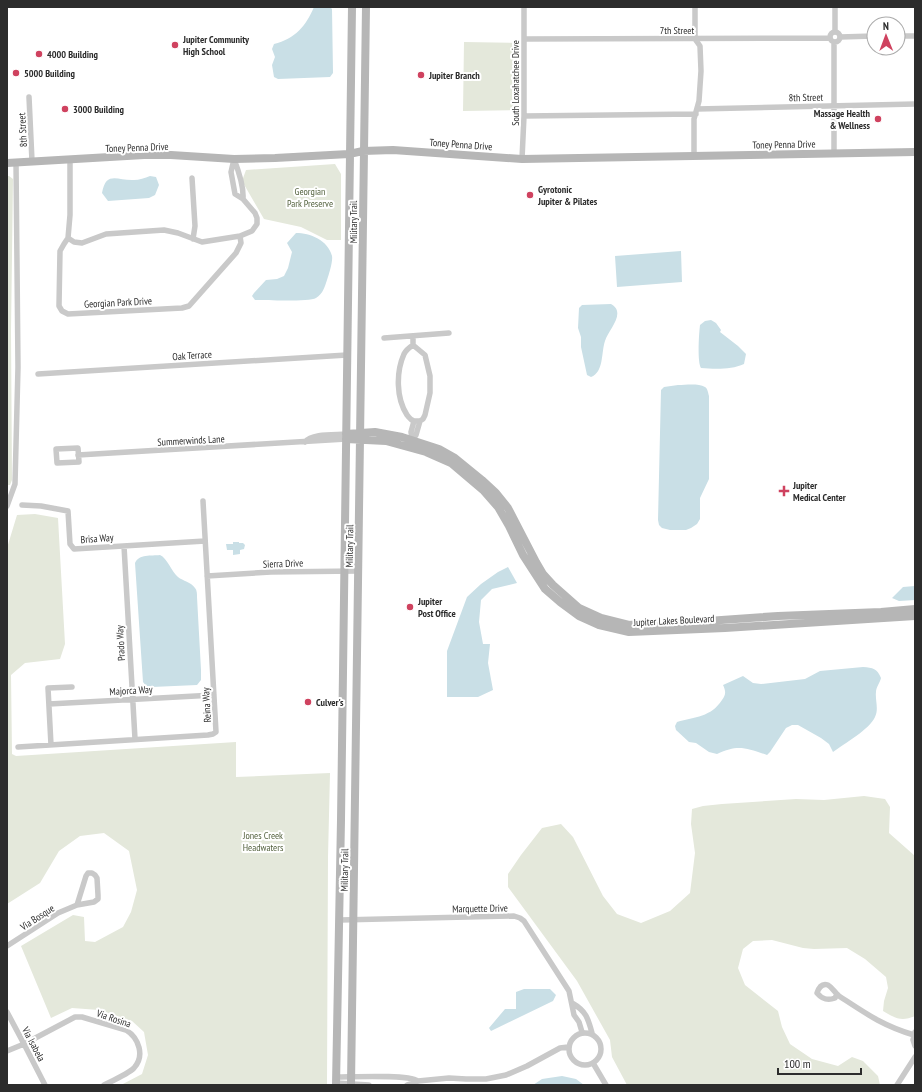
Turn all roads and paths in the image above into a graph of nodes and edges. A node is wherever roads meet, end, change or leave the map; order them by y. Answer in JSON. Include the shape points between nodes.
{"nodes":[{"id":1,"x":352,"y":7,"type":"edge"},
{"id":2,"x":366,"y":7,"type":"edge"},
{"id":3,"x":524,"y":7,"type":"edge"},
{"id":4,"x":695,"y":7,"type":"edge"},
{"id":5,"x":835,"y":7,"type":"edge"},
{"id":6,"x":835,"y":32,"type":"junction"},
{"id":7,"x":866,"y":36,"type":"edge"},
{"id":8,"x":840,"y":37,"type":"junction"},
{"id":9,"x":830,"y":38,"type":"junction"},
{"id":10,"x":524,"y":39,"type":"junction"},
{"id":11,"x":695,"y":39,"type":"junction"},
{"id":12,"x":834,"y":42,"type":"junction"},
{"id":13,"x":29,"y":97,"type":"dead end"},
{"id":14,"x":915,"y":104,"type":"edge"},
{"id":15,"x":834,"y":106,"type":"junction"},
{"id":16,"x":697,"y":111,"type":"junction"},
{"id":17,"x":524,"y":116,"type":"junction"},
{"id":18,"x":363,"y":151,"type":"junction"},
{"id":19,"x":915,"y":152,"type":"edge"},
{"id":20,"x":349,"y":154,"type":"junction"},
{"id":21,"x":834,"y":154,"type":"junction"},
{"id":22,"x":694,"y":156,"type":"junction"},
{"id":23,"x":70,"y":159,"type":"junction"},
{"id":24,"x":234,"y":159,"type":"junction"},
{"id":25,"x":522,"y":159,"type":"junction"},
{"id":26,"x":16,"y":162,"type":"junction"},
{"id":27,"x":32,"y":162,"type":"junction"},
{"id":28,"x":7,"y":163,"type":"edge"},
{"id":29,"x":192,"y":178,"type":"dead end"},
{"id":30,"x":240,"y":236,"type":"junction"},
{"id":31,"x":68,"y":238,"type":"junction"},
{"id":32,"x":193,"y":239,"type":"junction"},
{"id":33,"x":449,"y":333,"type":"dead end"},
{"id":34,"x":413,"y":336,"type":"junction"},
{"id":35,"x":384,"y":338,"type":"dead end"},
{"id":36,"x":413,"y":344,"type":"junction"},
{"id":37,"x":347,"y":355,"type":"junction"},
{"id":38,"x":38,"y":374,"type":"dead end"},
{"id":39,"x":417,"y":421,"type":"junction"},
{"id":40,"x":360,"y":436,"type":"junction"},
{"id":41,"x":346,"y":437,"type":"junction"},
{"id":42,"x":412,"y":440,"type":"junction"},
{"id":43,"x":78,"y":455,"type":"junction"},
{"id":44,"x":202,"y":502,"type":"dead end"},
{"id":45,"x":22,"y":505,"type":"dead end"},
{"id":46,"x":7,"y":506,"type":"edge"},
{"id":47,"x":205,"y":541,"type":"junction"},
{"id":48,"x":124,"y":546,"type":"junction"},
{"id":49,"x":358,"y":570,"type":"junction"},
{"id":50,"x":344,"y":571,"type":"junction"},
{"id":51,"x":207,"y":576,"type":"junction"},
{"id":52,"x":915,"y":609,"type":"edge"},
{"id":53,"x":915,"y":616,"type":"edge"},
{"id":54,"x":72,"y":686,"type":"dead end"},
{"id":55,"x":214,"y":695,"type":"junction"},
{"id":56,"x":133,"y":699,"type":"junction"},
{"id":57,"x":49,"y":704,"type":"junction"},
{"id":58,"x":135,"y":739,"type":"junction"},
{"id":59,"x":50,"y":745,"type":"junction"},
{"id":60,"x":18,"y":747,"type":"dead end"},
{"id":61,"x":77,"y":905,"type":"junction"},
{"id":62,"x":340,"y":920,"type":"junction"},
{"id":63,"x":354,"y":920,"type":"junction"},
{"id":64,"x":7,"y":946,"type":"edge"},
{"id":65,"x":837,"y":994,"type":"dead end"},
{"id":66,"x":572,"y":1004,"type":"junction"},
{"id":67,"x":7,"y":1012,"type":"edge"},
{"id":68,"x":9,"y":1019,"type":"edge"},
{"id":69,"x":582,"y":1032,"type":"junction"},
{"id":70,"x":592,"y":1033,"type":"junction"},
{"id":71,"x":914,"y":1033,"type":"edge"},
{"id":72,"x":24,"y":1044,"type":"junction"},
{"id":73,"x":915,"y":1046,"type":"edge"},
{"id":74,"x":568,"y":1047,"type":"junction"},
{"id":75,"x":7,"y":1051,"type":"edge"},
{"id":76,"x":915,"y":1057,"type":"edge"},
{"id":77,"x":593,"y":1063,"type":"junction"},
{"id":78,"x":418,"y":1080,"type":"junction"},
{"id":79,"x":336,"y":1081,"type":"edge"},
{"id":80,"x":351,"y":1082,"type":"edge"},
{"id":81,"x":45,"y":1085,"type":"edge"},
{"id":82,"x":104,"y":1085,"type":"edge"},
{"id":83,"x":369,"y":1085,"type":"edge"},
{"id":84,"x":407,"y":1085,"type":"edge"},
{"id":85,"x":606,"y":1085,"type":"edge"},
{"id":86,"x":897,"y":1085,"type":"edge"}],
"edges":[{"from":1,"to":20,"type":"street","name":"Military Trail"},
{"from":2,"to":18,"type":"street","name":"Military Trail"},
{"from":3,"to":10,"type":"street","name":"South Loxahatchee Drive"},
{"from":4,"to":11,"type":"street"},
{"from":5,"to":6,"type":"street"},
{"from":6,"to":8,"type":"street"},
{"from":6,"to":9,"type":"street","via":[[830,34]]},
{"from":7,"to":8,"type":"street"},
{"from":8,"to":12,"type":"street"},
{"from":9,"to":11,"type":"street","name":"7th Street"},
{"from":9,"to":12,"type":"street"},
{"from":10,"to":11,"type":"street","name":"7th Street"},
{"from":10,"to":17,"type":"street","name":"South Loxahatchee Drive"},
{"from":11,"to":16,"type":"street","via":[[700,46]]},
{"from":12,"to":15,"type":"street"},
{"from":13,"to":27,"type":"street","name":"8th Street"},
{"from":14,"to":15,"type":"street","name":"8th Street"},
{"from":15,"to":16,"type":"street","name":"8th Street"},
{"from":15,"to":21,"type":"street"},
{"from":16,"to":17,"type":"street","name":"8th Street"},
{"from":16,"to":22,"type":"street","via":[[694,119]]},
{"from":17,"to":25,"type":"street","name":"South Loxahatchee Drive"},
{"from":18,"to":20,"type":"street","name":"Toney Penna Drive"},
{"from":18,"to":25,"type":"street","name":"Toney Penna Drive","via":[[408,150]]},
{"from":18,"to":40,"type":"street","name":"Military Trail"},
{"from":19,"to":21,"type":"street","name":"Toney Penna Drive"},
{"from":20,"to":24,"type":"street","name":"Toney Penna Drive"},
{"from":20,"to":37,"type":"street","name":"Military Trail"},
{"from":21,"to":22,"type":"street","name":"Toney Penna Drive"},
{"from":22,"to":25,"type":"street","name":"Toney Penna Drive"},
{"from":23,"to":24,"type":"street","name":"Toney Penna Drive","via":[[144,155]]},
{"from":23,"to":27,"type":"street","name":"Toney Penna Drive"},
{"from":23,"to":31,"type":"street","name":"Georgian Park Drive"},
{"from":24,"to":30,"type":"street","via":[[243,199],[256,213],[257,218],[257,224],[252,232]]},
{"from":26,"to":27,"type":"street","name":"Toney Penna Drive"},
{"from":26,"to":28,"type":"street","name":"Toney Penna Drive"},
{"from":26,"to":46,"type":"street","via":[[18,367],[15,484]]},
{"from":29,"to":32,"type":"street","via":[[195,226]]},
{"from":30,"to":31,"type":"street","name":"Georgian Park Drive","via":[[241,243],[236,253],[189,306],[68,314],[59,306],[60,250]]},
{"from":30,"to":32,"type":"street","via":[[202,242]]},
{"from":31,"to":32,"type":"street","via":[[82,243],[106,234],[164,230]]},
{"from":33,"to":34,"type":"street"},
{"from":34,"to":35,"type":"street"},
{"from":34,"to":36,"type":"street"},
{"from":36,"to":39,"type":"street","via":[[425,355],[430,376],[430,393],[425,415]]},
{"from":36,"to":39,"type":"street","via":[[405,353],[398,383],[399,399],[404,411],[410,419]]},
{"from":37,"to":38,"type":"street","name":"Oak Terrace"},
{"from":37,"to":41,"type":"street","name":"Military Trail"},
{"from":39,"to":42,"type":"street","via":[[416,435]]},
{"from":40,"to":41,"type":"street","name":"Jupiter Lakes Boulevard"},
{"from":40,"to":42,"type":"street","name":"Jupiter Lakes Boulevard","via":[[375,432]]},
{"from":40,"to":49,"type":"street","name":"Military Trail"},
{"from":40,"to":53,"type":"street","name":"Jupiter Lakes Boulevard","via":[[426,452],[451,463],[484,491],[498,507],[523,555],[545,589],[579,616],[599,625],[629,632]]},
{"from":41,"to":43,"type":"street","name":"Summerwinds Lane","via":[[305,442]]},
{"from":41,"to":50,"type":"street","name":"Military Trail"},
{"from":42,"to":52,"type":"street","name":"Jupiter Lakes Boulevard","via":[[455,458],[496,493],[508,508],[543,574],[579,608],[601,618],[629,624],[648,624]]},
{"from":43,"to":43,"type":"street","via":[[79,462],[57,463],[56,449],[78,448]]},
{"from":44,"to":47,"type":"street","name":"Reina Way"},
{"from":45,"to":48,"type":"street","name":"Brisa Way","via":[[68,512],[70,544],[74,549]]},
{"from":47,"to":48,"type":"street","name":"Brisa Way"},
{"from":47,"to":51,"type":"street","name":"Reina Way"},
{"from":48,"to":56,"type":"street","name":"Prado Way"},
{"from":49,"to":50,"type":"street","name":"Sierra Drive"},
{"from":49,"to":63,"type":"street","name":"Military Trail"},
{"from":50,"to":51,"type":"street","name":"Sierra Drive"},
{"from":50,"to":62,"type":"street","name":"Military Trail"},
{"from":51,"to":55,"type":"street","name":"Reina Way"},
{"from":54,"to":57,"type":"street","via":[[48,688]]},
{"from":55,"to":56,"type":"street","name":"Majorca Way"},
{"from":55,"to":58,"type":"street","name":"Reina Way","via":[[216,732],[213,734]]},
{"from":56,"to":57,"type":"street","name":"Majorca Way"},
{"from":56,"to":58,"type":"street","name":"Prado Way"},
{"from":57,"to":59,"type":"street"},
{"from":58,"to":59,"type":"street","name":"Reina Way"},
{"from":59,"to":60,"type":"street","name":"Reina Way"},
{"from":61,"to":61,"type":"street","name":"Via Bosque","via":[[98,899],[97,878],[92,873],[86,876]]},
{"from":61,"to":64,"type":"street","name":"Via Bosque","via":[[58,913]]},
{"from":62,"to":63,"type":"street","name":"Marquette Drive"},
{"from":62,"to":79,"type":"street","name":"Military Trail"},
{"from":63,"to":66,"type":"street","name":"Marquette Drive","via":[[514,916],[520,918],[570,991]]},
{"from":63,"to":80,"type":"street","name":"Military Trail"},
{"from":65,"to":71,"type":"street","via":[[880,1022],[898,1031]]},
{"from":66,"to":69,"type":"street","name":"Marquette Drive"},
{"from":66,"to":70,"type":"street","via":[[585,1013]]},
{"from":67,"to":68,"type":"street","name":"Via Isabela"},
{"from":68,"to":72,"type":"street","name":"Via Isabela"},
{"from":69,"to":70,"type":"street"},
{"from":69,"to":74,"type":"street","via":[[572,1038]]},
{"from":70,"to":77,"type":"street","via":[[599,1040],[602,1050]]},
{"from":71,"to":73,"type":"street"},
{"from":72,"to":75,"type":"street","name":"Via Rosina"},
{"from":72,"to":81,"type":"street","name":"Via Isabela"},
{"from":72,"to":82,"type":"street","name":"Via Rosina","via":[[75,1017],[132,1033],[140,1048],[135,1067]]},
{"from":74,"to":77,"type":"street","via":[[574,1061],[584,1065]]},
{"from":74,"to":78,"type":"street","via":[[560,1048],[506,1075],[486,1079]]},
{"from":76,"to":86,"type":"street"},
{"from":77,"to":85,"type":"street"},
{"from":78,"to":80,"type":"street","via":[[399,1077]]},
{"from":78,"to":84,"type":"street"},
{"from":79,"to":80,"type":"street"},
{"from":80,"to":83,"type":"street"}]}
